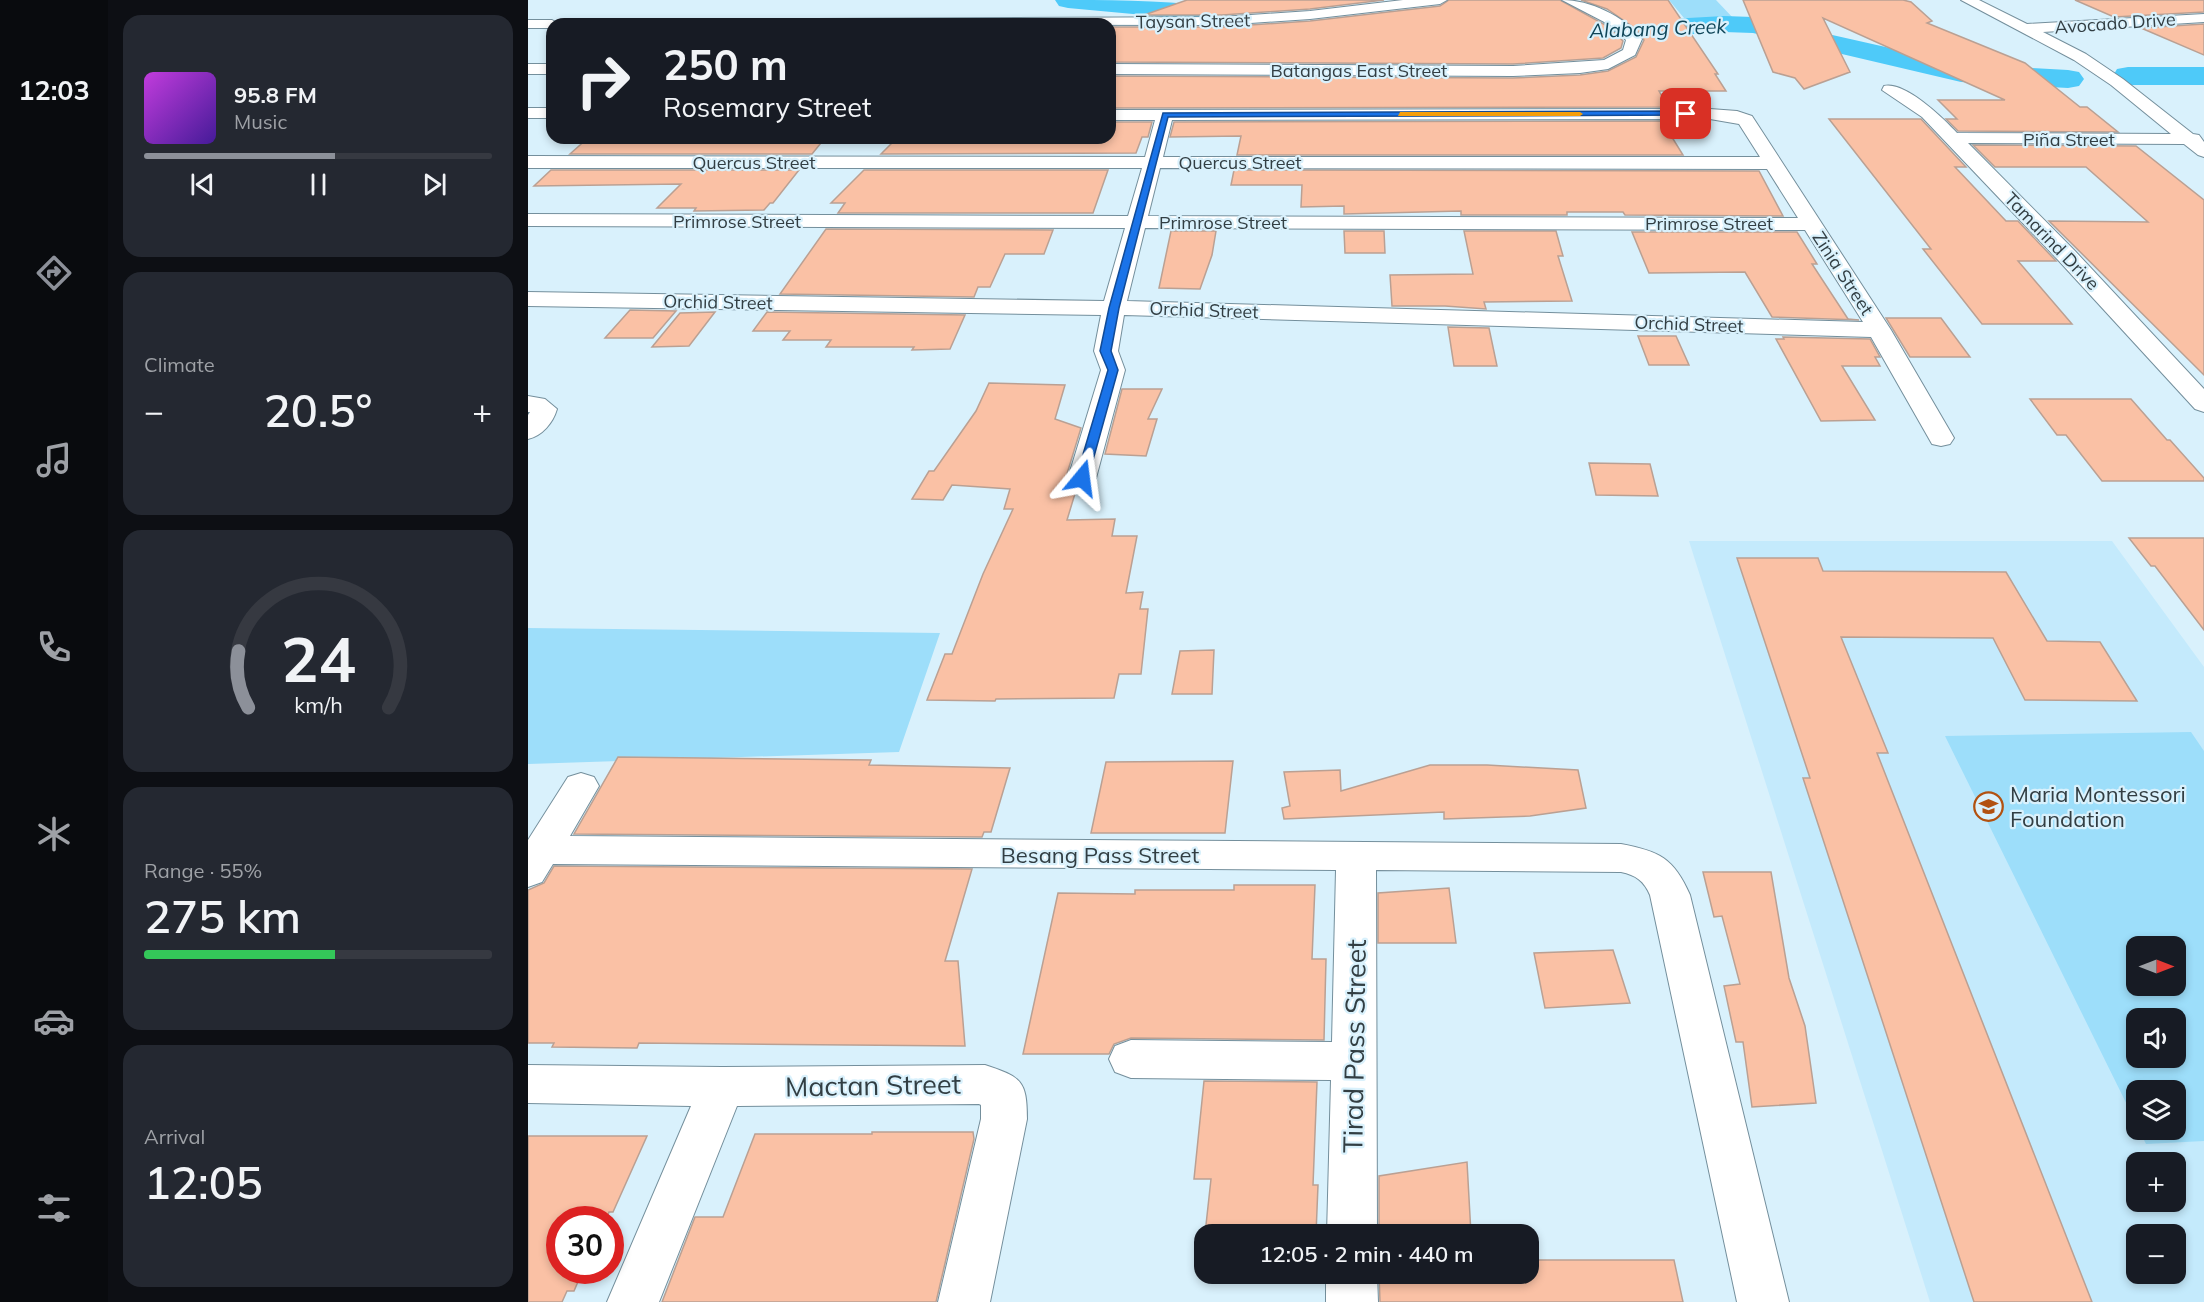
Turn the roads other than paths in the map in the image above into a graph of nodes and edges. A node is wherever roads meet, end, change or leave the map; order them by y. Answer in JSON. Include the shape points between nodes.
{"nodes":[{"id":1,"x":1440,"y":0,"type":"edge"},
{"id":2,"x":1569,"y":0,"type":"edge"},
{"id":3,"x":1968,"y":0,"type":"edge"},
{"id":4,"x":1011,"y":7,"type":"dead end"},
{"id":5,"x":1005,"y":18,"type":"edge"},
{"id":6,"x":2204,"y":18,"type":"edge"},
{"id":7,"x":1116,"y":22,"type":"edge"},
{"id":8,"x":528,"y":24,"type":"edge"},
{"id":9,"x":546,"y":24,"type":"edge"},
{"id":10,"x":2026,"y":29,"type":"junction"},
{"id":11,"x":528,"y":69,"type":"edge"},
{"id":12,"x":546,"y":69,"type":"edge"},
{"id":13,"x":1116,"y":69,"type":"edge"},
{"id":14,"x":1890,"y":90,"type":"dead end"},
{"id":15,"x":528,"y":113,"type":"edge"},
{"id":16,"x":546,"y":113,"type":"edge"},
{"id":17,"x":1116,"y":115,"type":"edge"},
{"id":18,"x":1165,"y":115,"type":"junction"},
{"id":19,"x":1952,"y":138,"type":"junction"},
{"id":20,"x":2195,"y":139,"type":"edge"},
{"id":21,"x":2204,"y":151,"type":"edge"},
{"id":22,"x":528,"y":162,"type":"edge"},
{"id":23,"x":1151,"y":162,"type":"junction"},
{"id":24,"x":1772,"y":163,"type":"junction"},
{"id":25,"x":528,"y":220,"type":"edge"},
{"id":26,"x":1136,"y":222,"type":"junction"},
{"id":27,"x":1811,"y":224,"type":"junction"},
{"id":28,"x":528,"y":299,"type":"edge"},
{"id":29,"x":1114,"y":308,"type":"junction"},
{"id":30,"x":1879,"y":330,"type":"junction"},
{"id":31,"x":528,"y":404,"type":"edge"},
{"id":32,"x":2204,"y":404,"type":"edge"},
{"id":33,"x":528,"y":431,"type":"edge"},
{"id":34,"x":1941,"y":438,"type":"dead end"},
{"id":35,"x":1082,"y":478,"type":"dead end"},
{"id":36,"x":581,"y":786,"type":"dead end"},
{"id":37,"x":1356,"y":857,"type":"junction"},
{"id":38,"x":535,"y":861,"type":"edge"},
{"id":39,"x":1131,"y":1059,"type":"dead end"},
{"id":40,"x":1353,"y":1061,"type":"junction"},
{"id":41,"x":528,"y":1084,"type":"edge"},
{"id":42,"x":722,"y":1087,"type":"junction"},
{"id":43,"x":1352,"y":1224,"type":"edge"},
{"id":44,"x":1352,"y":1284,"type":"edge"},
{"id":45,"x":633,"y":1302,"type":"edge"},
{"id":46,"x":964,"y":1302,"type":"edge"},
{"id":47,"x":1352,"y":1302,"type":"edge"},
{"id":48,"x":1763,"y":1302,"type":"edge"}],
"edges":[{"from":1,"to":7,"type":"street","name":"Taysan Street","via":[[1222,21]]},
{"from":2,"to":13,"type":"street","name":"Batangas East Street","via":[[1621,27],[1634,39],[1630,52],[1608,64],[1513,71]]},
{"from":3,"to":10,"type":"street"},
{"from":4,"to":5,"type":"street"},
{"from":6,"to":10,"type":"street","name":"Avocado Drive"},
{"from":8,"to":9,"type":"street"},
{"from":10,"to":20,"type":"street","via":[[2080,57]]},
{"from":11,"to":12,"type":"street"},
{"from":14,"to":19,"type":"street","name":"Tamarind Drive","via":[[1928,113]]},
{"from":15,"to":16,"type":"street"},
{"from":17,"to":18,"type":"street"},
{"from":18,"to":23,"type":"street"},
{"from":18,"to":24,"type":"street","name":"Zinia Street","via":[[1737,116],[1750,124]]},
{"from":19,"to":20,"type":"street","name":"Piña Street"},
{"from":19,"to":32,"type":"street","name":"Tamarind Drive"},
{"from":20,"to":21,"type":"street"},
{"from":22,"to":23,"type":"street","name":"Quercus Street"},
{"from":23,"to":24,"type":"street","name":"Quercus Street"},
{"from":23,"to":26,"type":"street"},
{"from":24,"to":27,"type":"street","name":"Zinia Street"},
{"from":25,"to":26,"type":"street","name":"Primrose Street"},
{"from":26,"to":27,"type":"street","name":"Primrose Street"},
{"from":26,"to":29,"type":"street"},
{"from":27,"to":30,"type":"street","name":"Zinia Street"},
{"from":28,"to":29,"type":"street","name":"Orchid Street"},
{"from":29,"to":30,"type":"street","name":"Orchid Street"},
{"from":29,"to":35,"type":"street","via":[[1106,351],[1113,370]]},
{"from":30,"to":34,"type":"street","name":"Zinia Street"},
{"from":31,"to":33,"type":"street","via":[[544,409]]},
{"from":36,"to":38,"type":"street"},
{"from":37,"to":38,"type":"street","name":"Besang Pass Street"},
{"from":37,"to":40,"type":"street","name":"Tirad Pass Street"},
{"from":37,"to":48,"type":"street","name":"Besang Pass Street","via":[[1621,858],[1655,868],[1670,895]]},
{"from":39,"to":40,"type":"street"},
{"from":40,"to":43,"type":"street","name":"Tirad Pass Street"},
{"from":41,"to":42,"type":"street","name":"Mactan Street"},
{"from":42,"to":45,"type":"street"},
{"from":42,"to":46,"type":"street","name":"Mactan Street","via":[[985,1084],[1004,1095],[1004,1119]]},
{"from":44,"to":47,"type":"street"}]}
